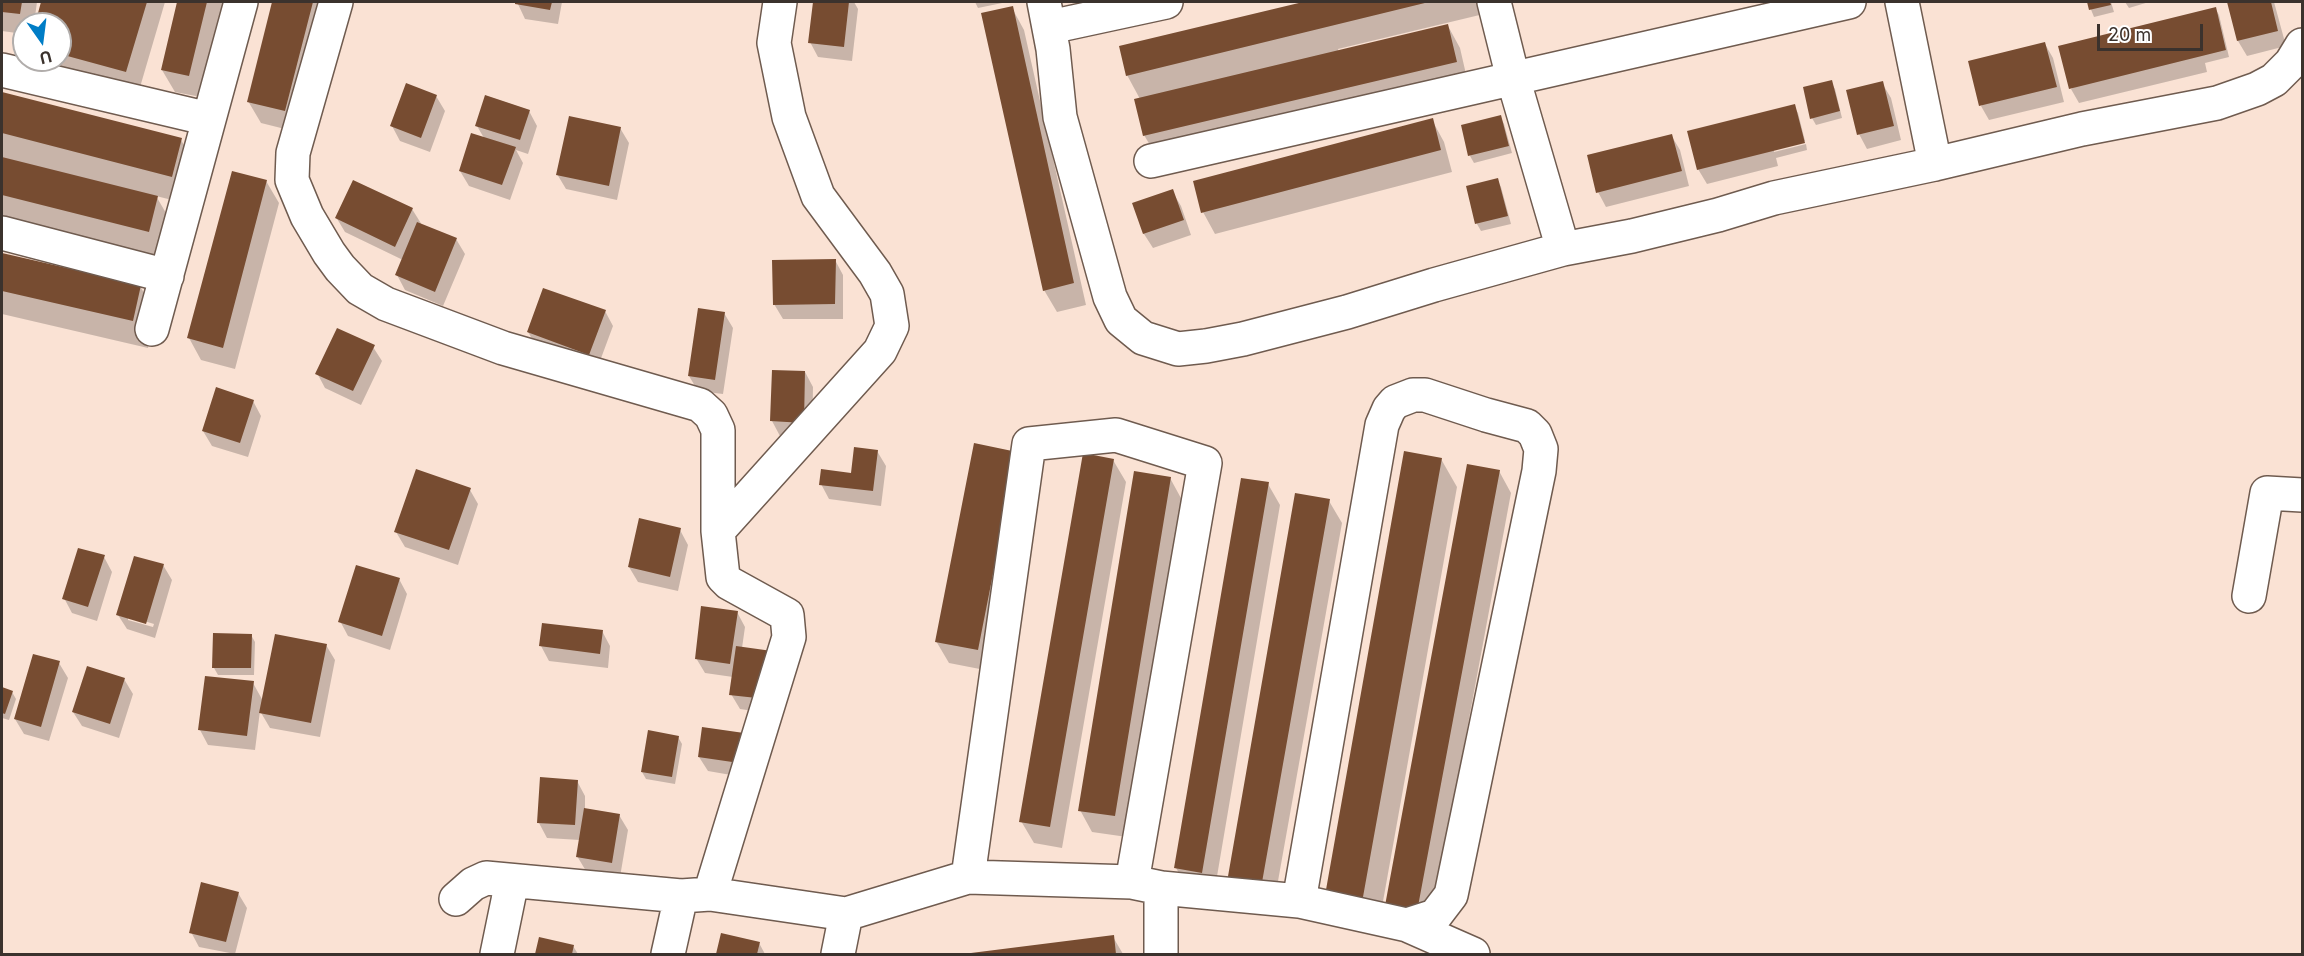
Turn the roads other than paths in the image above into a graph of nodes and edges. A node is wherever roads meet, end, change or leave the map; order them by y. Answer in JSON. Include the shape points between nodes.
{"nodes":[{"id":1,"x":241,"y":2,"type":"edge"},
{"id":2,"x":336,"y":2,"type":"edge"},
{"id":3,"x":780,"y":2,"type":"edge"},
{"id":4,"x":1166,"y":2,"type":"edge"},
{"id":5,"x":1494,"y":2,"type":"edge"},
{"id":6,"x":1849,"y":2,"type":"edge"},
{"id":7,"x":1902,"y":2,"type":"edge"},
{"id":8,"x":1047,"y":14,"type":"edge"},
{"id":9,"x":2302,"y":45,"type":"edge"},
{"id":10,"x":2,"y":70,"type":"edge"},
{"id":11,"x":1513,"y":78,"type":"junction"},
{"id":12,"x":209,"y":119,"type":"junction"},
{"id":13,"x":1151,"y":161,"type":"dead end"},
{"id":14,"x":1935,"y":164,"type":"junction"},
{"id":15,"x":2,"y":233,"type":"edge"},
{"id":16,"x":1563,"y":249,"type":"junction"},
{"id":17,"x":167,"y":276,"type":"junction"},
{"id":18,"x":152,"y":329,"type":"dead end"},
{"id":19,"x":2302,"y":495,"type":"edge"},
{"id":20,"x":718,"y":531,"type":"junction"},
{"id":21,"x":2249,"y":596,"type":"dead end"},
{"id":22,"x":968,"y":878,"type":"junction"},
{"id":23,"x":512,"y":881,"type":"junction"},
{"id":24,"x":1147,"y":885,"type":"junction"},
{"id":25,"x":695,"y":895,"type":"junction"},
{"id":26,"x":456,"y":899,"type":"dead end"},
{"id":27,"x":1299,"y":901,"type":"junction"},
{"id":28,"x":846,"y":915,"type":"junction"},
{"id":29,"x":1407,"y":925,"type":"junction"},
{"id":30,"x":497,"y":954,"type":"edge"},
{"id":31,"x":668,"y":954,"type":"edge"},
{"id":32,"x":838,"y":954,"type":"edge"},
{"id":33,"x":1161,"y":954,"type":"edge"},
{"id":34,"x":1473,"y":954,"type":"edge"}],
"edges":[{"from":1,"to":12,"type":"street"},
{"from":2,"to":20,"type":"street","via":[[293,153],[292,180],[329,254],[360,289],[386,304],[503,348],[700,405],[711,415],[718,430]]},
{"from":3,"to":20,"type":"street","via":[[774,43],[789,117],[818,196],[887,294],[892,326],[880,351]]},
{"from":4,"to":8,"type":"street"},
{"from":5,"to":11,"type":"street"},
{"from":6,"to":11,"type":"street"},
{"from":7,"to":14,"type":"street"},
{"from":8,"to":16,"type":"street","via":[[1059,117],[1101,268],[1120,320],[1143,338],[1178,349],[1234,340],[1347,312]]},
{"from":9,"to":14,"type":"street","via":[[2274,80],[2217,103],[2082,129]]},
{"from":10,"to":12,"type":"street"},
{"from":11,"to":13,"type":"street"},
{"from":11,"to":16,"type":"street"},
{"from":12,"to":17,"type":"street"},
{"from":14,"to":16,"type":"street"},
{"from":15,"to":17,"type":"street"},
{"from":17,"to":18,"type":"street"},
{"from":19,"to":21,"type":"street","via":[[2267,493]]},
{"from":20,"to":25,"type":"street","via":[[723,577],[787,615],[789,637]]},
{"from":22,"to":24,"type":"street"},
{"from":22,"to":24,"type":"street","via":[[1029,444],[1116,435],[1204,463]]},
{"from":22,"to":28,"type":"street"},
{"from":23,"to":25,"type":"street"},
{"from":23,"to":26,"type":"street","via":[[486,878]]},
{"from":23,"to":30,"type":"street"},
{"from":24,"to":27,"type":"street"},
{"from":24,"to":33,"type":"street"},
{"from":25,"to":28,"type":"street"},
{"from":25,"to":31,"type":"street"},
{"from":27,"to":29,"type":"street"},
{"from":27,"to":29,"type":"street","via":[[1383,425],[1395,402],[1425,395],[1527,426],[1541,448],[1451,895],[1435,916]]},
{"from":28,"to":32,"type":"street"},
{"from":29,"to":34,"type":"street"}]}
